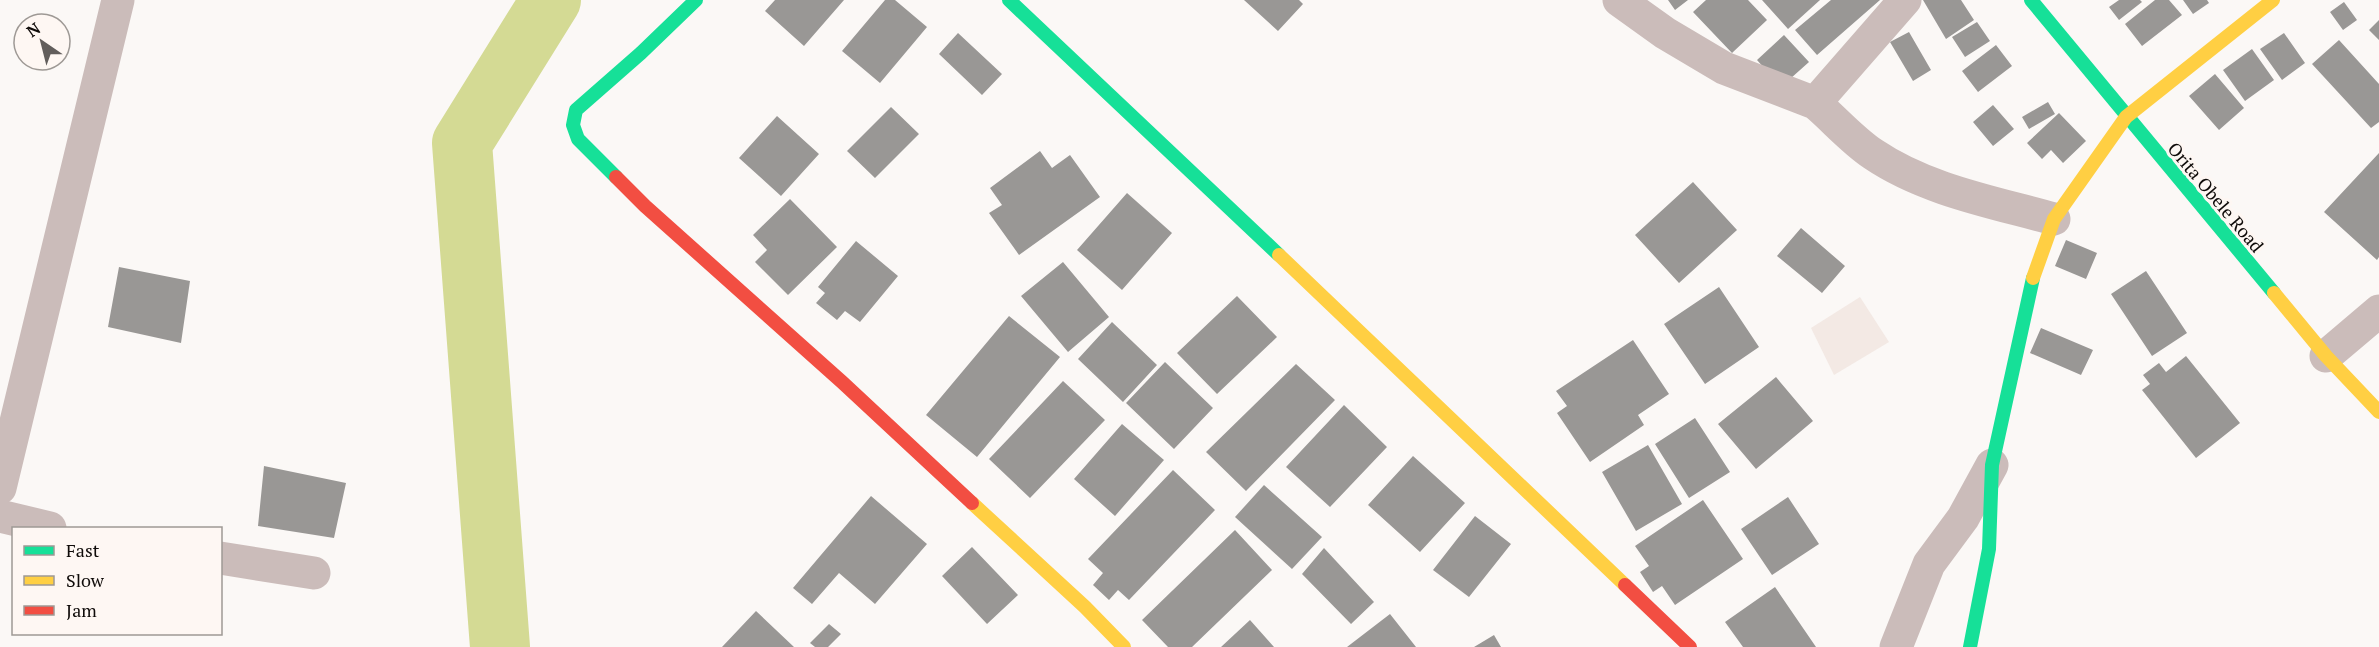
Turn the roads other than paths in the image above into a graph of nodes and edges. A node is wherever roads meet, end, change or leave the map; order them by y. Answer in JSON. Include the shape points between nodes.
{"nodes":[{"id":1,"x":118,"y":0,"type":"edge"},
{"id":2,"x":696,"y":0,"type":"edge"},
{"id":3,"x":1009,"y":0,"type":"edge"},
{"id":4,"x":1619,"y":0,"type":"edge"},
{"id":5,"x":1905,"y":0,"type":"edge"},
{"id":6,"x":2031,"y":0,"type":"edge"},
{"id":7,"x":2273,"y":0,"type":"edge"},
{"id":8,"x":1815,"y":103,"type":"junction"},
{"id":9,"x":2126,"y":117,"type":"junction"},
{"id":10,"x":2054,"y":219,"type":"junction"},
{"id":11,"x":2379,"y":311,"type":"edge"},
{"id":12,"x":2326,"y":356,"type":"junction"},
{"id":13,"x":2379,"y":412,"type":"edge"},
{"id":14,"x":1992,"y":465,"type":"junction"},
{"id":15,"x":0,"y":488,"type":"edge"},
{"id":16,"x":0,"y":516,"type":"edge"},
{"id":17,"x":46,"y":527,"type":"edge"},
{"id":18,"x":222,"y":558,"type":"edge"},
{"id":19,"x":314,"y":573,"type":"dead end"},
{"id":20,"x":1124,"y":647,"type":"edge"},
{"id":21,"x":1690,"y":647,"type":"edge"},
{"id":22,"x":1896,"y":647,"type":"edge"},
{"id":23,"x":1970,"y":647,"type":"edge"}],
"edges":[{"from":1,"to":15,"type":"street"},
{"from":2,"to":20,"type":"street","via":[[576,110],[573,125],[578,139],[645,206],[842,382]]},
{"from":3,"to":21,"type":"street"},
{"from":4,"to":8,"type":"street","via":[[1724,68]]},
{"from":5,"to":8,"type":"street"},
{"from":6,"to":9,"type":"street","name":"Orita Obele Road"},
{"from":7,"to":9,"type":"street"},
{"from":8,"to":10,"type":"street","via":[[1872,154],[1902,171],[1947,190]]},
{"from":9,"to":10,"type":"street"},
{"from":9,"to":12,"type":"street","name":"Orita Obele Road"},
{"from":10,"to":14,"type":"street","via":[[2034,272]]},
{"from":11,"to":12,"type":"street"},
{"from":12,"to":13,"type":"street","name":"Orita Obele Road"},
{"from":14,"to":22,"type":"street","via":[[1963,518],[1929,564]]},
{"from":14,"to":23,"type":"street","via":[[1989,549]]},
{"from":16,"to":17,"type":"street"},
{"from":18,"to":19,"type":"street"}]}
